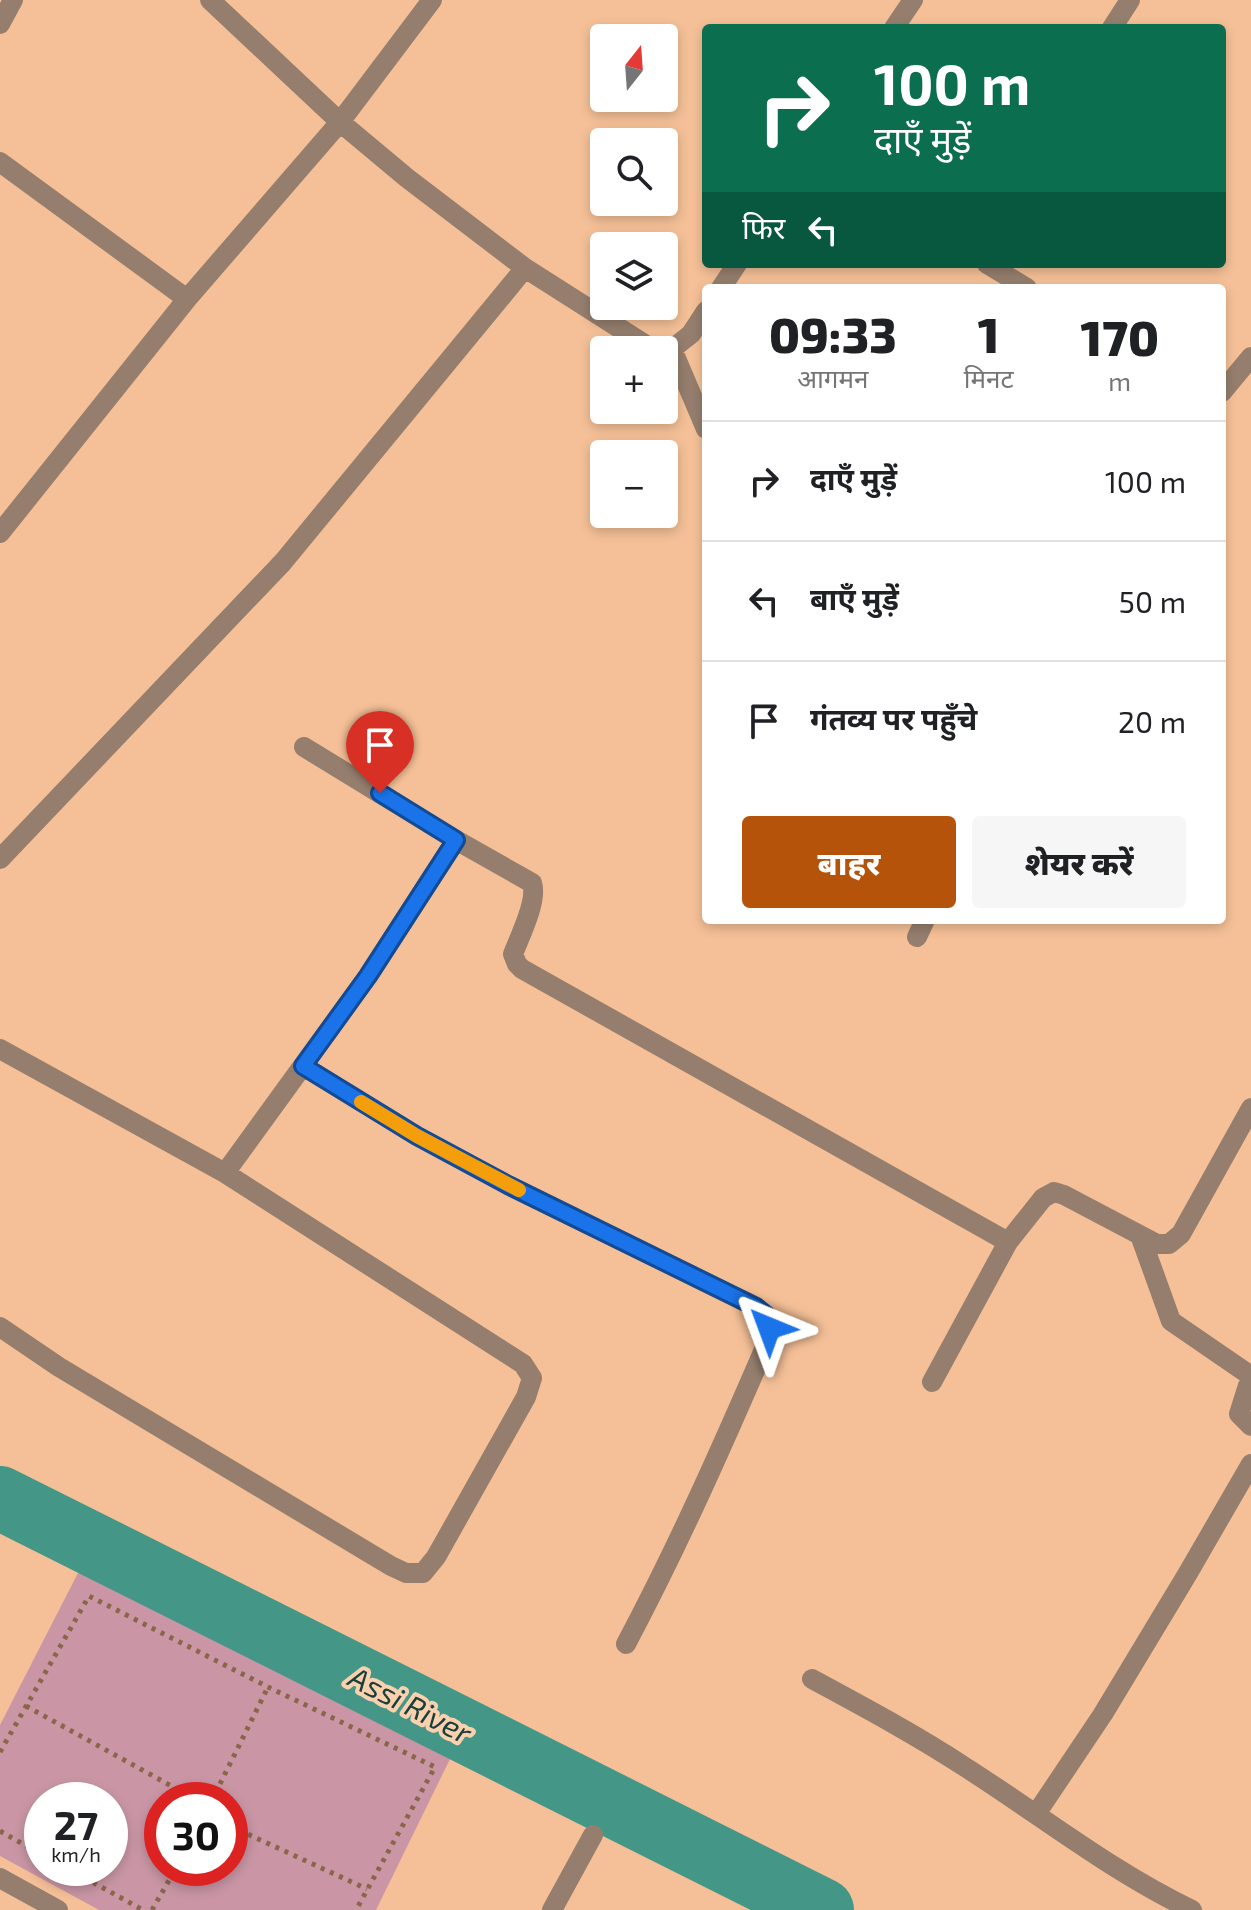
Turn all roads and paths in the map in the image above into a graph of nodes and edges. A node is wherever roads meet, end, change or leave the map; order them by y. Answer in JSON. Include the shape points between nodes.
{"nodes":[{"id":1,"x":13,"y":0,"type":"edge"},
{"id":2,"x":210,"y":0,"type":"edge"},
{"id":3,"x":432,"y":0,"type":"edge"},
{"id":4,"x":913,"y":0,"type":"edge"},
{"id":5,"x":1130,"y":0,"type":"edge"},
{"id":6,"x":0,"y":24,"type":"edge"},
{"id":7,"x":897,"y":24,"type":"edge"},
{"id":8,"x":1115,"y":24,"type":"edge"},
{"id":9,"x":340,"y":122,"type":"junction"},
{"id":10,"x":0,"y":162,"type":"edge"},
{"id":11,"x":525,"y":268,"type":"junction"},
{"id":12,"x":994,"y":268,"type":"edge"},
{"id":13,"x":1020,"y":284,"type":"edge"},
{"id":14,"x":187,"y":299,"type":"junction"},
{"id":15,"x":702,"y":317,"type":"edge"},
{"id":16,"x":632,"y":336,"type":"edge"},
{"id":17,"x":678,"y":344,"type":"edge"},
{"id":18,"x":1251,"y":357,"type":"edge"},
{"id":19,"x":678,"y":363,"type":"edge"},
{"id":20,"x":1226,"y":387,"type":"edge"},
{"id":21,"x":702,"y":420,"type":"edge"},
{"id":22,"x":0,"y":533,"type":"edge"},
{"id":23,"x":304,"y":747,"type":"dead end"},
{"id":24,"x":456,"y":840,"type":"junction"},
{"id":25,"x":0,"y":859,"type":"edge"},
{"id":26,"x":1,"y":1052,"type":"edge"},
{"id":27,"x":303,"y":1066,"type":"junction"},
{"id":28,"x":1251,"y":1108,"type":"edge"},
{"id":29,"x":225,"y":1173,"type":"junction"},
{"id":30,"x":1140,"y":1235,"type":"junction"},
{"id":31,"x":1008,"y":1242,"type":"junction"},
{"id":32,"x":0,"y":1327,"type":"edge"},
{"id":33,"x":932,"y":1382,"type":"dead end"},
{"id":34,"x":1251,"y":1426,"type":"edge"},
{"id":35,"x":1251,"y":1464,"type":"edge"},
{"id":36,"x":626,"y":1644,"type":"dead end"},
{"id":37,"x":812,"y":1679,"type":"dead end"},
{"id":38,"x":268,"y":1687,"type":"junction"},
{"id":39,"x":26,"y":1706,"type":"junction"},
{"id":40,"x":0,"y":1752,"type":"edge"},
{"id":41,"x":163,"y":1782,"type":"edge"},
{"id":42,"x":221,"y":1782,"type":"edge"},
{"id":43,"x":1036,"y":1814,"type":"junction"},
{"id":44,"x":0,"y":1831,"type":"edge"},
{"id":45,"x":248,"y":1834,"type":"edge"},
{"id":46,"x":593,"y":1835,"type":"dead end"},
{"id":47,"x":24,"y":1845,"type":"edge"},
{"id":48,"x":0,"y":1878,"type":"edge"},
{"id":49,"x":100,"y":1886,"type":"edge"},
{"id":50,"x":166,"y":1886,"type":"edge"},
{"id":51,"x":367,"y":1889,"type":"junction"},
{"id":52,"x":58,"y":1910,"type":"edge"},
{"id":53,"x":143,"y":1910,"type":"edge"},
{"id":54,"x":152,"y":1910,"type":"edge"},
{"id":55,"x":356,"y":1910,"type":"edge"},
{"id":56,"x":552,"y":1910,"type":"edge"},
{"id":57,"x":1192,"y":1910,"type":"edge"}],
"edges":[{"from":1,"to":6,"type":"street"},
{"from":2,"to":9,"type":"street"},
{"from":3,"to":9,"type":"street"},
{"from":4,"to":7,"type":"street"},
{"from":5,"to":8,"type":"street"},
{"from":9,"to":11,"type":"street"},
{"from":9,"to":14,"type":"street"},
{"from":10,"to":14,"type":"street"},
{"from":11,"to":16,"type":"street"},
{"from":11,"to":25,"type":"street","via":[[283,562]]},
{"from":12,"to":13,"type":"street"},
{"from":14,"to":22,"type":"street"},
{"from":15,"to":17,"type":"street"},
{"from":18,"to":20,"type":"street"},
{"from":19,"to":21,"type":"street"},
{"from":23,"to":24,"type":"street"},
{"from":24,"to":27,"type":"street"},
{"from":24,"to":31,"type":"street","via":[[532,883],[533,900],[513,954],[522,969]]},
{"from":26,"to":29,"type":"street"},
{"from":27,"to":29,"type":"street"},
{"from":27,"to":36,"type":"street","via":[[508,1185],[766,1315],[766,1345],[704,1488]]},
{"from":28,"to":30,"type":"street","via":[[1181,1234],[1169,1244]]},
{"from":29,"to":32,"type":"street","via":[[523,1364],[532,1378],[519,1410],[423,1573],[391,1566]]},
{"from":30,"to":31,"type":"street","via":[[1054,1192],[1043,1198]]},
{"from":30,"to":34,"type":"street","via":[[1171,1321],[1251,1376],[1239,1414]]},
{"from":31,"to":33,"type":"street"},
{"from":35,"to":43,"type":"street","via":[[1103,1714]]},
{"from":37,"to":43,"type":"street","via":[[894,1723]]},
{"from":38,"to":39,"type":"path","via":[[89,1596]]},
{"from":38,"to":42,"type":"path"},
{"from":38,"to":51,"type":"path","via":[[435,1767]]},
{"from":39,"to":40,"type":"path"},
{"from":39,"to":41,"type":"path"},
{"from":43,"to":57,"type":"street"},
{"from":44,"to":47,"type":"path"},
{"from":45,"to":51,"type":"path"},
{"from":46,"to":56,"type":"street"},
{"from":48,"to":52,"type":"street"},
{"from":49,"to":53,"type":"path"},
{"from":50,"to":54,"type":"path"},
{"from":51,"to":55,"type":"path"}]}
